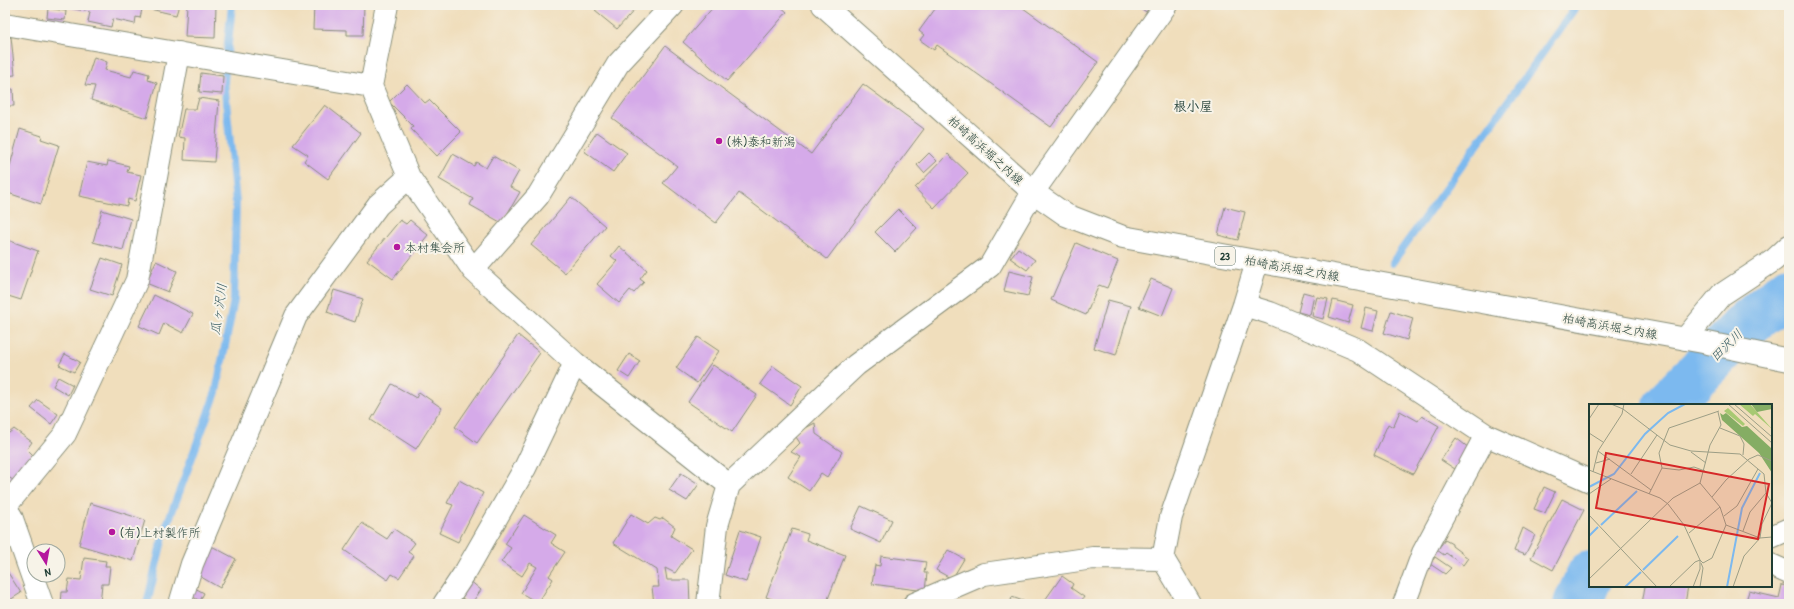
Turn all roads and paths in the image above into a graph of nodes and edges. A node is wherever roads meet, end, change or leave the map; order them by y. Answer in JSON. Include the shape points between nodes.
{"nodes":[{"id":1,"x":387,"y":5,"type":"edge"},
{"id":2,"x":673,"y":5,"type":"edge"},
{"id":3,"x":823,"y":5,"type":"edge"},
{"id":4,"x":1166,"y":5,"type":"edge"},
{"id":5,"x":5,"y":24,"type":"edge"},
{"id":6,"x":179,"y":53,"type":"junction"},
{"id":7,"x":371,"y":86,"type":"junction"},
{"id":8,"x":409,"y":177,"type":"junction"},
{"id":9,"x":1033,"y":192,"type":"junction"},
{"id":10,"x":1789,"y":246,"type":"edge"},
{"id":11,"x":1257,"y":262,"type":"junction"},
{"id":12,"x":473,"y":270,"type":"junction"},
{"id":13,"x":1244,"y":305,"type":"junction"},
{"id":14,"x":1694,"y":341,"type":"junction"},
{"id":15,"x":1784,"y":359,"type":"edge"},
{"id":16,"x":576,"y":363,"type":"junction"},
{"id":17,"x":1486,"y":435,"type":"junction"},
{"id":18,"x":1589,"y":482,"type":"edge"},
{"id":19,"x":729,"y":485,"type":"junction"},
{"id":20,"x":5,"y":508,"type":"edge"},
{"id":21,"x":1789,"y":529,"type":"edge"},
{"id":22,"x":1772,"y":537,"type":"edge"},
{"id":23,"x":1163,"y":559,"type":"junction"},
{"id":24,"x":1772,"y":564,"type":"edge"},
{"id":25,"x":1789,"y":573,"type":"edge"},
{"id":26,"x":42,"y":604,"type":"edge"},
{"id":27,"x":180,"y":604,"type":"edge"},
{"id":28,"x":444,"y":604,"type":"edge"},
{"id":29,"x":708,"y":604,"type":"edge"},
{"id":30,"x":914,"y":604,"type":"edge"},
{"id":31,"x":1190,"y":604,"type":"edge"},
{"id":32,"x":1404,"y":604,"type":"edge"}],
"edges":[{"from":1,"to":7,"type":"street"},
{"from":2,"to":12,"type":"street","via":[[618,64],[538,196]]},
{"from":3,"to":9,"type":"street","name":"柏崎高浜堀之内線","number":"23"},
{"from":4,"to":9,"type":"street"},
{"from":5,"to":6,"type":"street"},
{"from":6,"to":7,"type":"street"},
{"from":6,"to":20,"type":"street","via":[[137,280],[65,434]]},
{"from":7,"to":8,"type":"street"},
{"from":8,"to":12,"type":"street"},
{"from":8,"to":27,"type":"street","via":[[378,205],[296,316],[192,564]]},
{"from":9,"to":11,"type":"street","name":"柏崎高浜堀之内線","number":"23","via":[[1066,215],[1123,237]]},
{"from":9,"to":19,"type":"street","via":[[990,266],[856,365]]},
{"from":10,"to":14,"type":"street","via":[[1774,260],[1721,295]]},
{"from":11,"to":13,"type":"street"},
{"from":11,"to":14,"type":"street","name":"柏崎高浜堀之内線","number":"23"},
{"from":12,"to":16,"type":"street"},
{"from":13,"to":17,"type":"street","via":[[1270,312],[1358,350]]},
{"from":13,"to":23,"type":"street","via":[[1171,516]]},
{"from":14,"to":15,"type":"street","name":"柏崎高浜堀之内線","number":"23"},
{"from":16,"to":19,"type":"street"},
{"from":16,"to":28,"type":"street","via":[[525,468],[466,571]]},
{"from":17,"to":18,"type":"street"},
{"from":17,"to":32,"type":"street","via":[[1423,553]]},
{"from":19,"to":29,"type":"street","via":[[717,526]]},
{"from":20,"to":26,"type":"street","via":[[11,516]]},
{"from":21,"to":22,"type":"street"},
{"from":23,"to":30,"type":"street","via":[[1093,558],[984,574]]},
{"from":23,"to":31,"type":"street"},
{"from":24,"to":25,"type":"street"}]}
